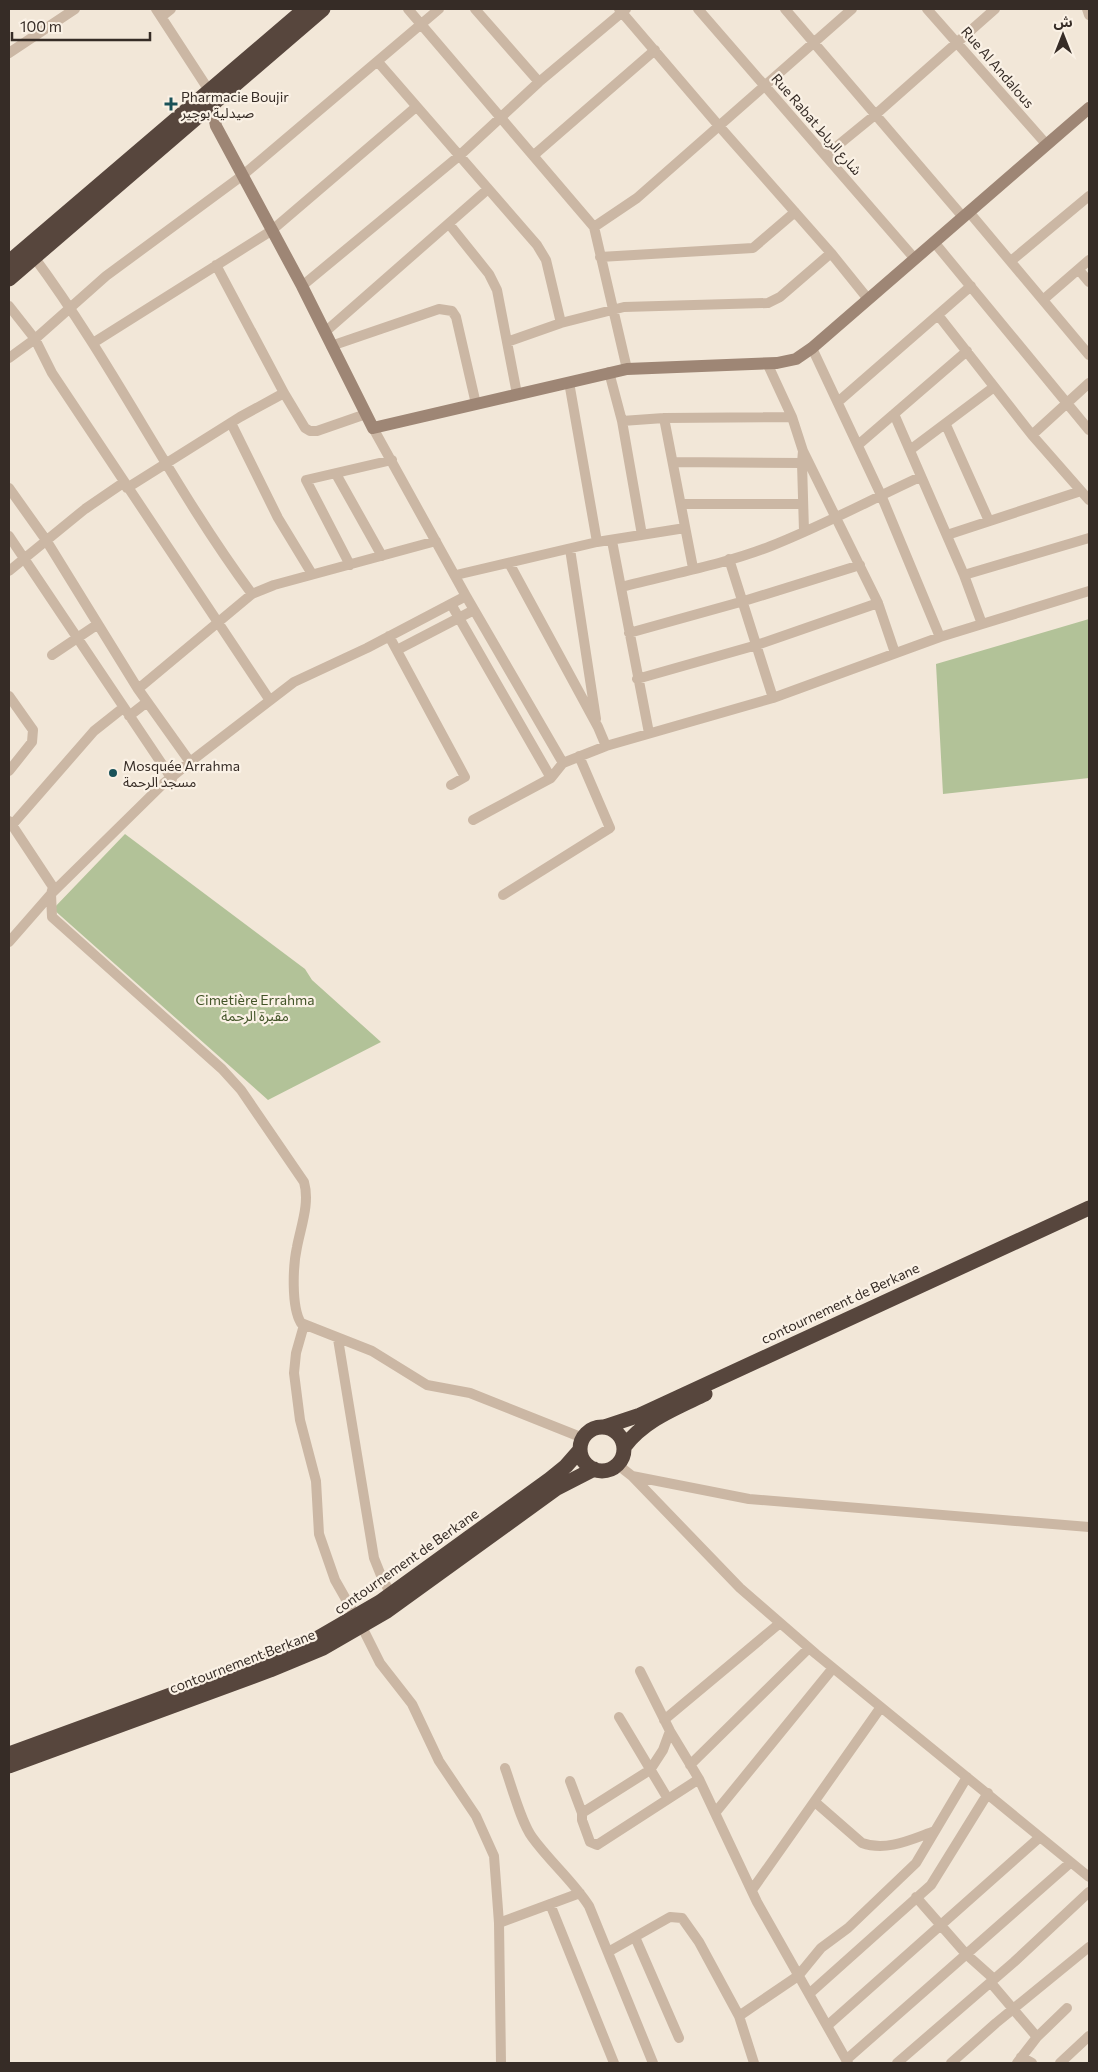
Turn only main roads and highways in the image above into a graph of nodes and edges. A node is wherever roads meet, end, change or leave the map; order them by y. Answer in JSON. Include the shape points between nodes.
{"nodes":[{"id":1,"x":305,"y":9,"type":"edge"},
{"id":2,"x":322,"y":9,"type":"edge"},
{"id":3,"x":213,"y":96,"type":"junction"},
{"id":4,"x":9,"y":262,"type":"edge"},
{"id":5,"x":9,"y":279,"type":"edge"},
{"id":6,"x":1089,"y":1208,"type":"edge"},
{"id":7,"x":1089,"y":1218,"type":"edge"},
{"id":8,"x":604,"y":1427,"type":"junction"},
{"id":9,"x":581,"y":1444,"type":"junction"},
{"id":10,"x":624,"y":1448,"type":"junction"},
{"id":11,"x":594,"y":1470,"type":"junction"},
{"id":12,"x":359,"y":1622,"type":"junction"},
{"id":13,"x":9,"y":1754,"type":"edge"},
{"id":14,"x":9,"y":1766,"type":"edge"}],
"edges":[{"from":1,"to":3,"type":"highway"},
{"from":2,"to":3,"type":"highway"},
{"from":3,"to":4,"type":"highway"},
{"from":3,"to":5,"type":"highway"},
{"from":6,"to":8,"type":"highway","name":"contournement de Berkane","via":[[640,1415]]},
{"from":7,"to":10,"type":"highway","via":[[665,1413],[641,1428]]},
{"from":8,"to":9,"type":"highway","via":[[592,1429]]},
{"from":8,"to":10,"type":"highway","via":[[616,1431]]},
{"from":9,"to":11,"type":"highway","via":[[584,1462]]},
{"from":9,"to":12,"type":"highway","name":"contournement de Berkane","via":[[558,1473],[392,1594]]},
{"from":10,"to":11,"type":"highway","via":[[618,1465]]},
{"from":11,"to":12,"type":"highway","name":"contournement Berkane","via":[[557,1488]]},
{"from":12,"to":13,"type":"highway","name":"contournement de Berkane","via":[[285,1653]]},
{"from":12,"to":14,"type":"highway","name":"contournement Berkane","via":[[288,1664]]}]}
